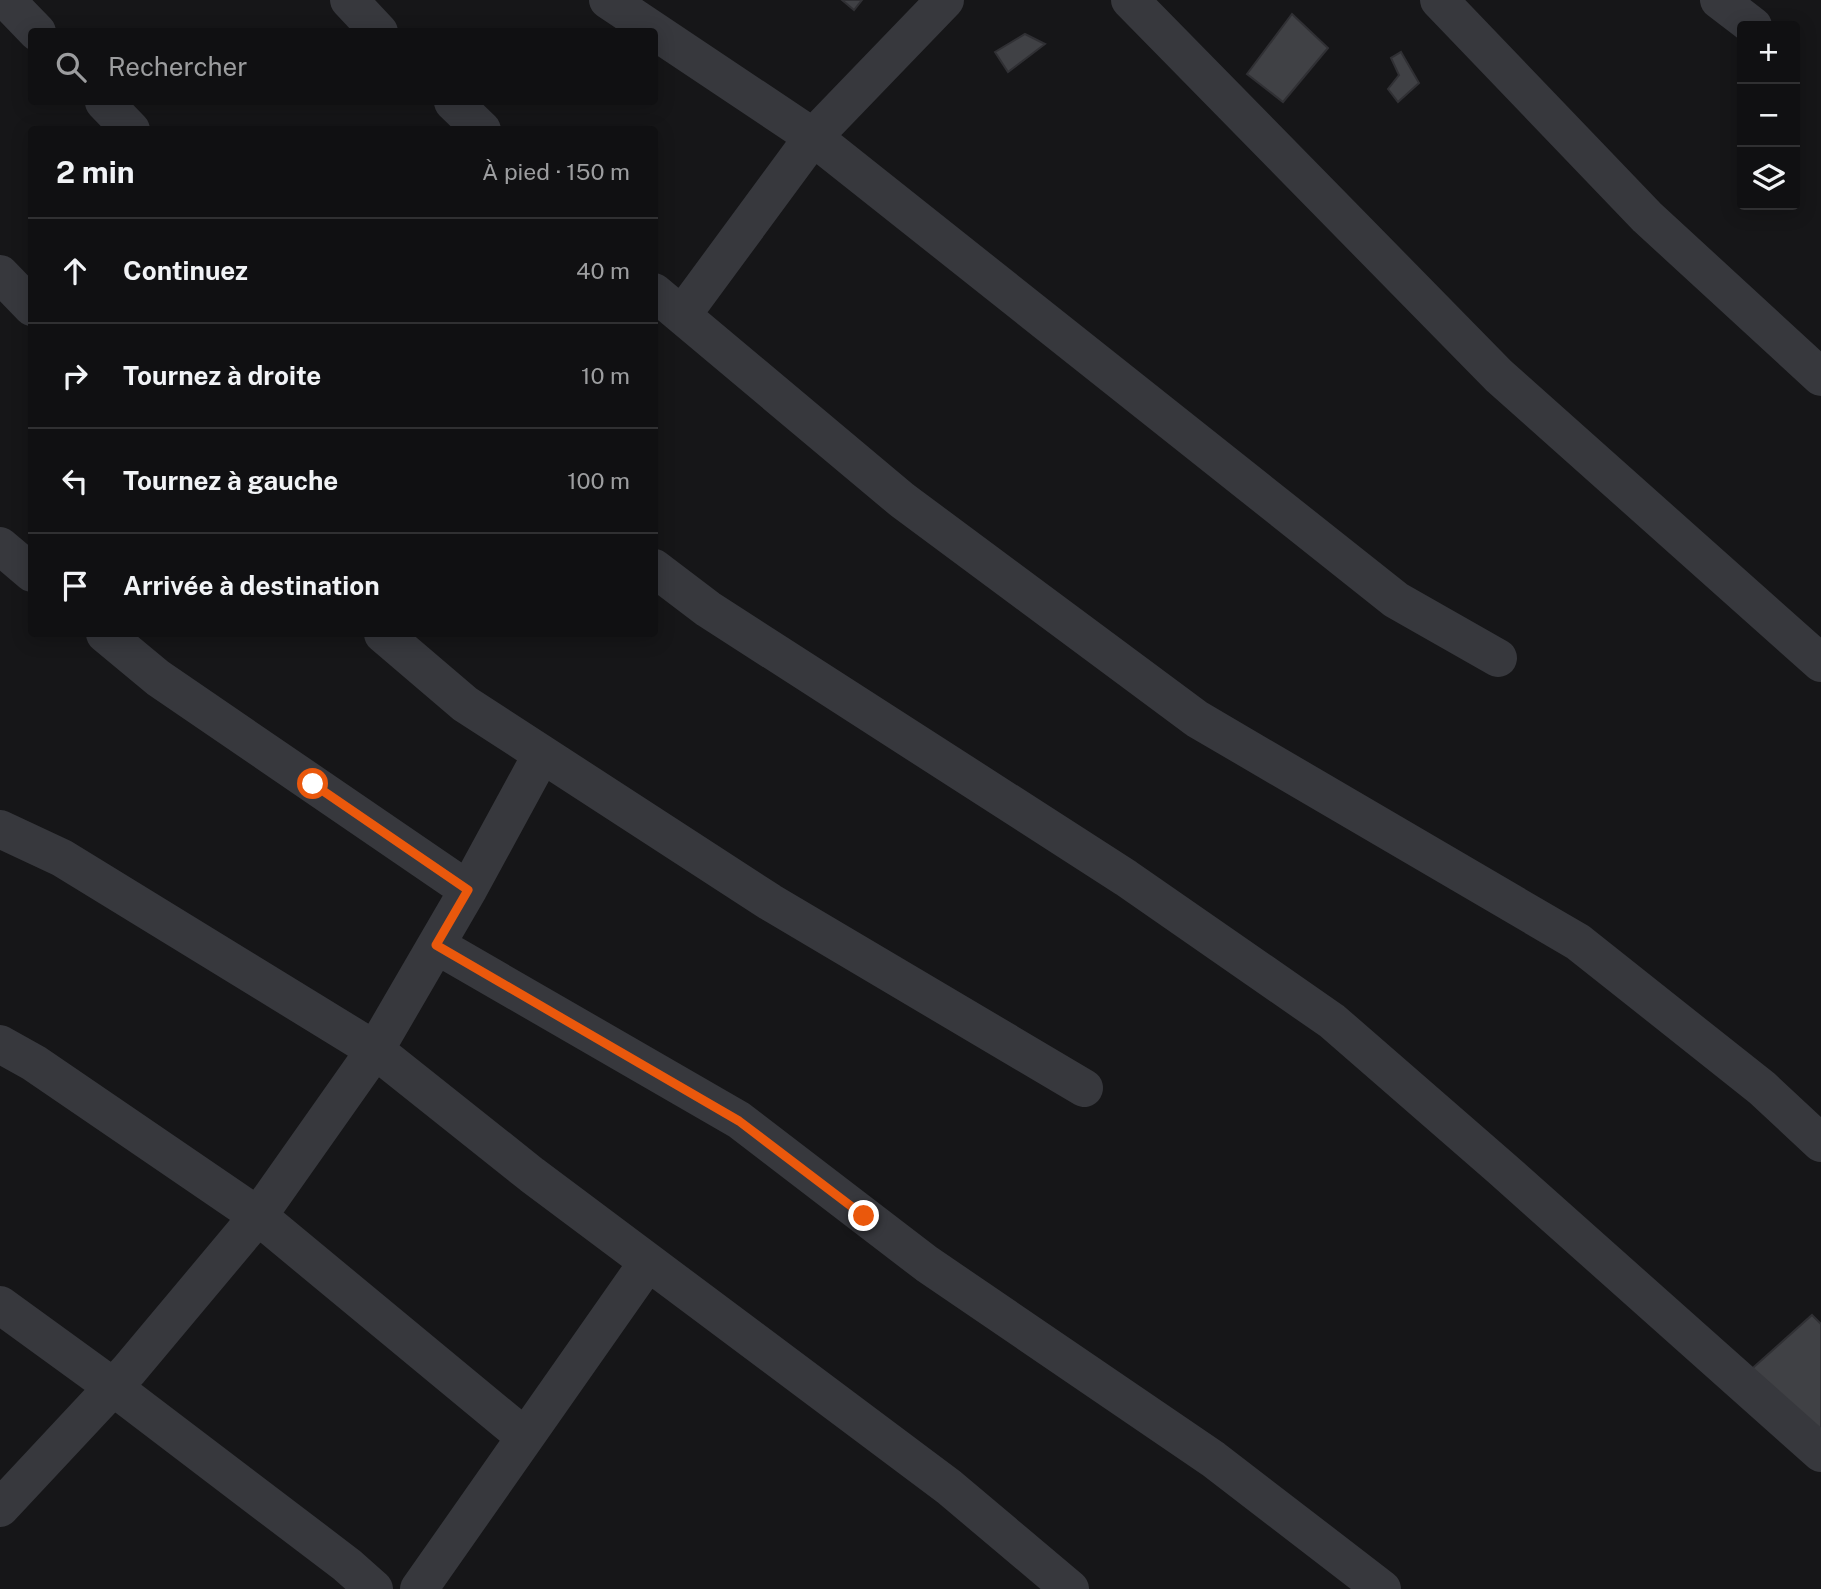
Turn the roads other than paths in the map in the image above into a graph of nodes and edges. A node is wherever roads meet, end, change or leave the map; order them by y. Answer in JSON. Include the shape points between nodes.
{"nodes":[{"id":1,"x":6,"y":0,"type":"edge"},
{"id":2,"x":349,"y":0,"type":"edge"},
{"id":3,"x":608,"y":0,"type":"edge"},
{"id":4,"x":945,"y":0,"type":"edge"},
{"id":5,"x":1130,"y":0,"type":"edge"},
{"id":6,"x":1439,"y":0,"type":"edge"},
{"id":7,"x":1719,"y":0,"type":"edge"},
{"id":8,"x":1746,"y":21,"type":"edge"},
{"id":9,"x":33,"y":28,"type":"edge"},
{"id":10,"x":375,"y":28,"type":"edge"},
{"id":11,"x":650,"y":28,"type":"edge"},
{"id":12,"x":658,"y":33,"type":"edge"},
{"id":13,"x":107,"y":105,"type":"edge"},
{"id":14,"x":456,"y":105,"type":"edge"},
{"id":15,"x":127,"y":126,"type":"edge"},
{"id":16,"x":478,"y":126,"type":"edge"},
{"id":17,"x":813,"y":137,"type":"junction"},
{"id":18,"x":0,"y":274,"type":"edge"},
{"id":19,"x":28,"y":303,"type":"edge"},
{"id":20,"x":668,"y":304,"type":"edge"},
{"id":21,"x":1821,"y":377,"type":"edge"},
{"id":22,"x":0,"y":546,"type":"edge"},
{"id":23,"x":28,"y":570,"type":"edge"},
{"id":24,"x":658,"y":571,"type":"edge"},
{"id":25,"x":108,"y":637,"type":"edge"},
{"id":26,"x":387,"y":637,"type":"edge"},
{"id":27,"x":1497,"y":658,"type":"dead end"},
{"id":28,"x":1821,"y":663,"type":"edge"},
{"id":29,"x":542,"y":754,"type":"junction"},
{"id":30,"x":0,"y":828,"type":"edge"},
{"id":31,"x":468,"y":890,"type":"junction"},
{"id":32,"x":436,"y":945,"type":"junction"},
{"id":33,"x":0,"y":1044,"type":"edge"},
{"id":34,"x":375,"y":1050,"type":"junction"},
{"id":35,"x":1084,"y":1088,"type":"dead end"},
{"id":36,"x":1821,"y":1143,"type":"edge"},
{"id":37,"x":258,"y":1216,"type":"junction"},
{"id":38,"x":648,"y":1262,"type":"junction"},
{"id":39,"x":0,"y":1305,"type":"edge"},
{"id":40,"x":113,"y":1387,"type":"junction"},
{"id":41,"x":525,"y":1437,"type":"junction"},
{"id":42,"x":1821,"y":1453,"type":"edge"},
{"id":43,"x":0,"y":1508,"type":"edge"},
{"id":44,"x":373,"y":1589,"type":"edge"},
{"id":45,"x":419,"y":1589,"type":"edge"},
{"id":46,"x":1070,"y":1589,"type":"edge"},
{"id":47,"x":1382,"y":1589,"type":"edge"}],
"edges":[{"from":1,"to":9,"type":"street"},
{"from":2,"to":10,"type":"street"},
{"from":3,"to":11,"type":"street"},
{"from":4,"to":17,"type":"street"},
{"from":5,"to":28,"type":"street","via":[[1499,376]]},
{"from":6,"to":21,"type":"street","via":[[1647,217]]},
{"from":7,"to":8,"type":"street"},
{"from":12,"to":17,"type":"street"},
{"from":13,"to":15,"type":"street"},
{"from":14,"to":16,"type":"street"},
{"from":17,"to":20,"type":"street"},
{"from":17,"to":27,"type":"street","via":[[1396,600]]},
{"from":18,"to":19,"type":"street"},
{"from":20,"to":36,"type":"street","via":[[902,499],[1197,719],[1577,942],[1762,1088]]},
{"from":22,"to":23,"type":"street"},
{"from":24,"to":42,"type":"street","via":[[708,609],[1126,877],[1332,1021]]},
{"from":25,"to":31,"type":"street","via":[[158,678]]},
{"from":26,"to":29,"type":"street","via":[[465,704]]},
{"from":29,"to":31,"type":"street"},
{"from":29,"to":35,"type":"street","via":[[770,902]]},
{"from":30,"to":34,"type":"street","via":[[62,858]]},
{"from":31,"to":32,"type":"street"},
{"from":32,"to":34,"type":"street"},
{"from":32,"to":47,"type":"street","via":[[739,1121],[927,1264],[1213,1459]]},
{"from":33,"to":37,"type":"street"},
{"from":34,"to":37,"type":"street"},
{"from":34,"to":38,"type":"street"},
{"from":37,"to":40,"type":"street"},
{"from":37,"to":41,"type":"street"},
{"from":38,"to":41,"type":"street"},
{"from":38,"to":46,"type":"street","via":[[949,1487]]},
{"from":39,"to":40,"type":"street"},
{"from":40,"to":43,"type":"street"},
{"from":40,"to":44,"type":"street"},
{"from":41,"to":45,"type":"street"}]}
